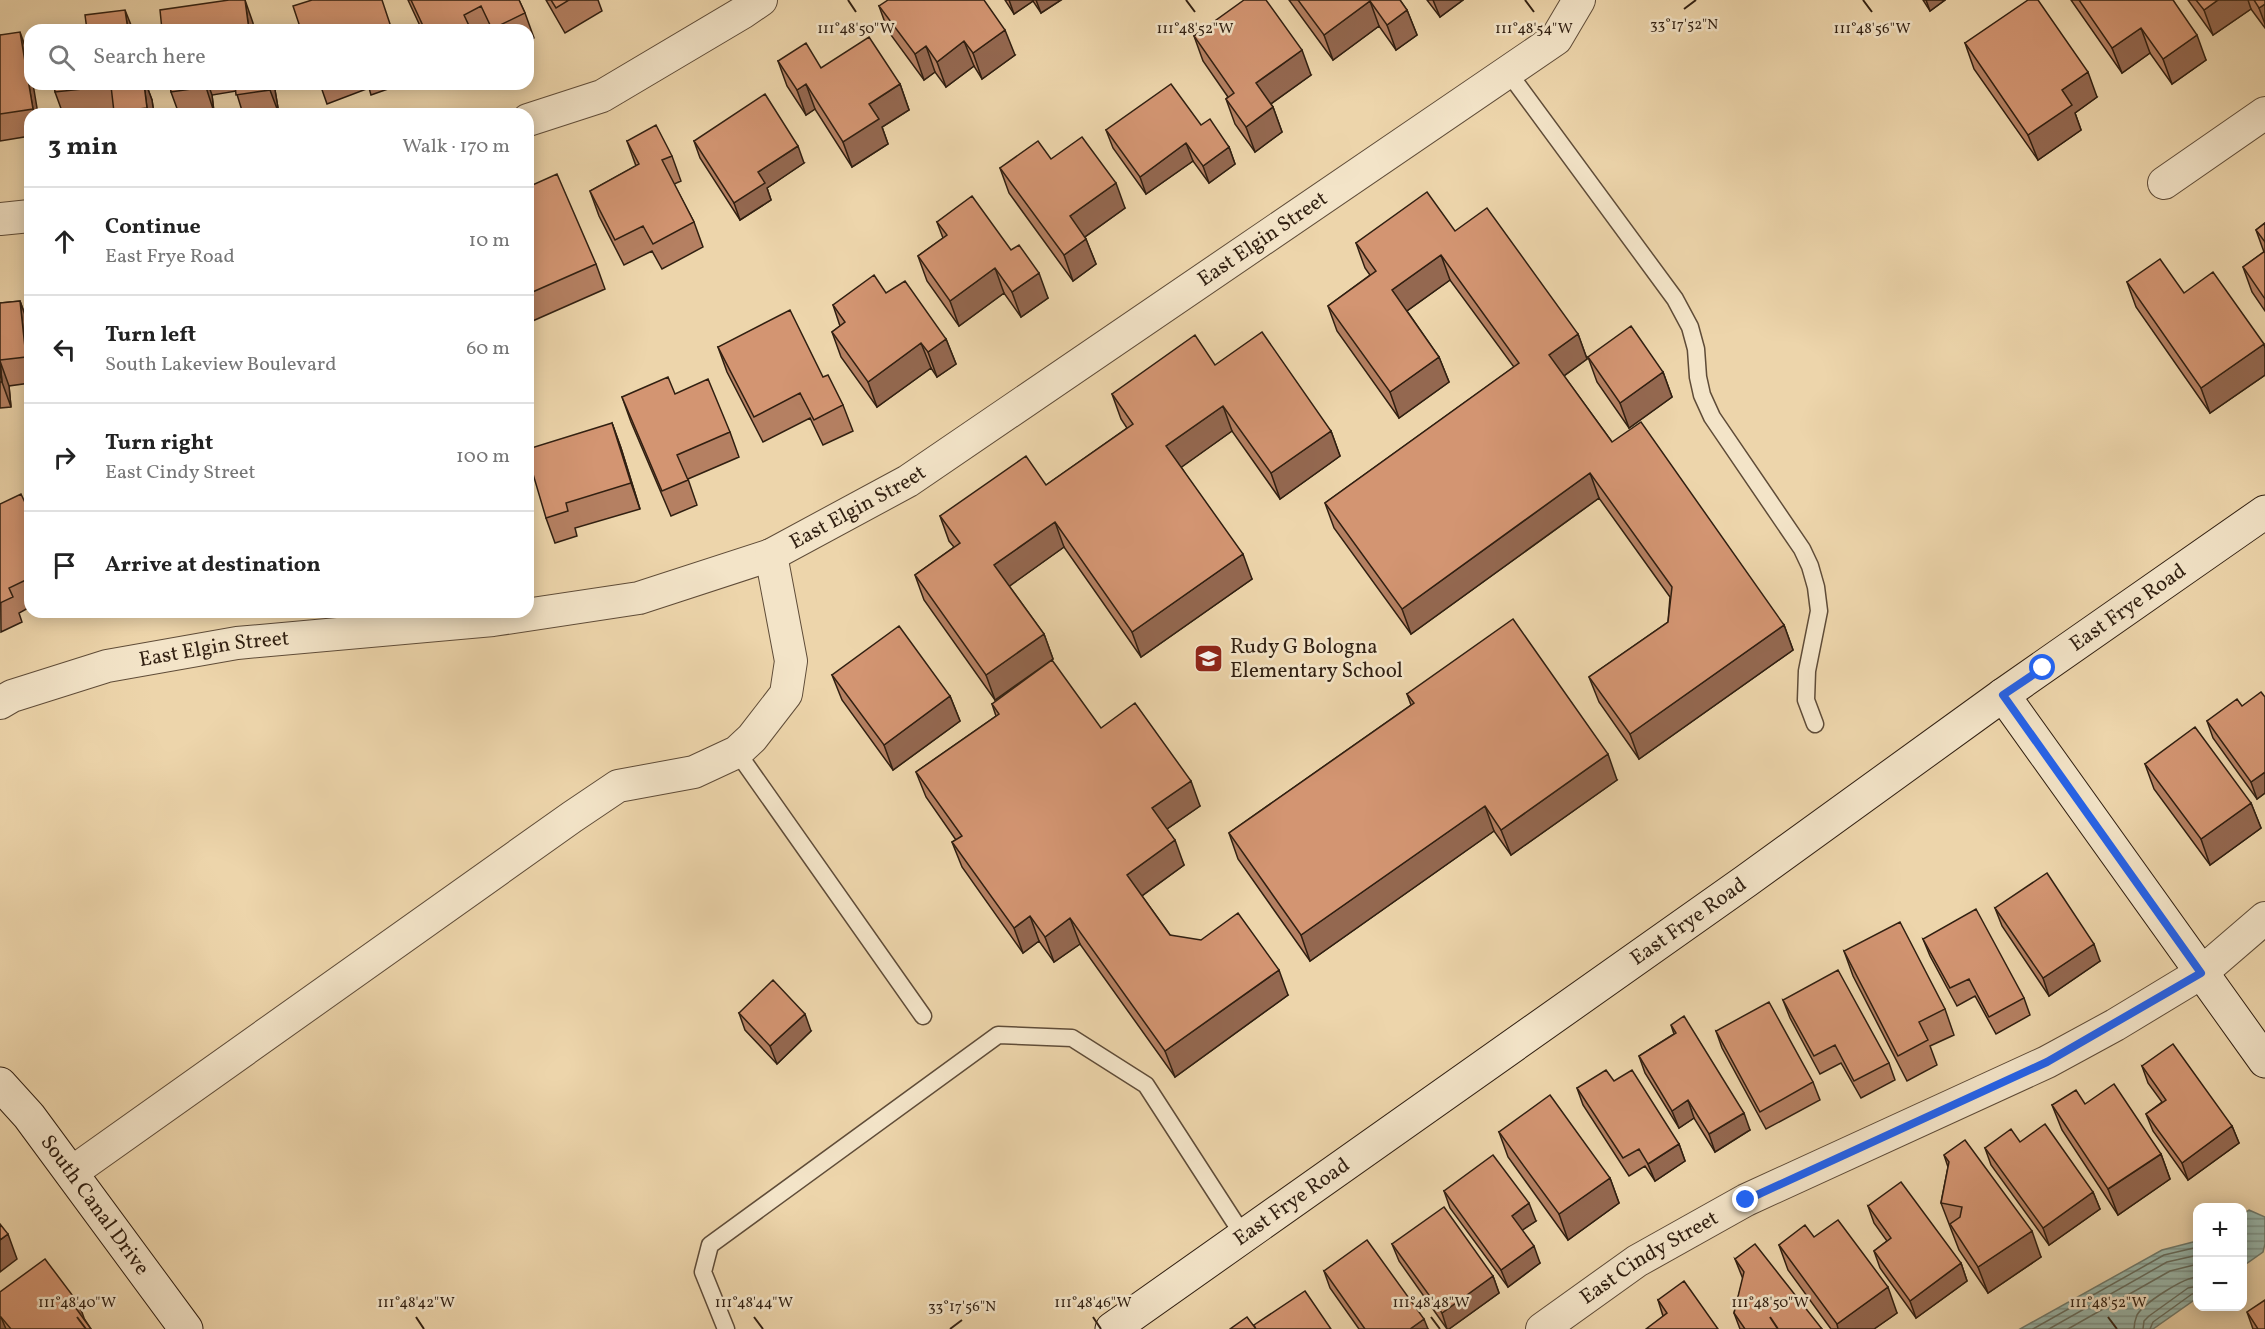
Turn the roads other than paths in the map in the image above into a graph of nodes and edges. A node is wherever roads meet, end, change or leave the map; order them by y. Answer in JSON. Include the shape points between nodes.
{"nodes":[{"id":1,"x":760,"y":0,"type":"edge"},
{"id":2,"x":1579,"y":0,"type":"edge"},
{"id":3,"x":1508,"y":72,"type":"junction"},
{"id":4,"x":2265,"y":113,"type":"edge"},
{"id":5,"x":534,"y":118,"type":"edge"},
{"id":6,"x":2164,"y":183,"type":"dead end"},
{"id":7,"x":24,"y":217,"type":"edge"},
{"id":8,"x":0,"y":219,"type":"edge"},
{"id":9,"x":2265,"y":512,"type":"edge"},
{"id":10,"x":771,"y":555,"type":"junction"},
{"id":11,"x":534,"y":611,"type":"edge"},
{"id":12,"x":474,"y":618,"type":"edge"},
{"id":13,"x":2003,"y":695,"type":"junction"},
{"id":14,"x":0,"y":703,"type":"edge"},
{"id":15,"x":1815,"y":724,"type":"dead end"},
{"id":16,"x":737,"y":752,"type":"junction"},
{"id":17,"x":2265,"y":918,"type":"edge"},
{"id":18,"x":2201,"y":973,"type":"junction"},
{"id":19,"x":923,"y":1016,"type":"dead end"},
{"id":20,"x":2265,"y":1061,"type":"edge"},
{"id":21,"x":0,"y":1084,"type":"edge"},
{"id":22,"x":71,"y":1173,"type":"junction"},
{"id":23,"x":1243,"y":1235,"type":"junction"},
{"id":24,"x":186,"y":1329,"type":"edge"},
{"id":25,"x":726,"y":1329,"type":"edge"},
{"id":26,"x":1112,"y":1329,"type":"edge"},
{"id":27,"x":1542,"y":1329,"type":"edge"}],
"edges":[{"from":1,"to":5,"type":"street","via":[[602,96]]},
{"from":2,"to":3,"type":"street","name":"East Elgin Street","via":[[1556,39]]},
{"from":3,"to":10,"type":"street","name":"East Elgin Street","via":[[908,480]]},
{"from":3,"to":15,"type":"lane","via":[[1675,299],[1690,327],[1702,395],[1712,417],[1802,549],[1816,587],[1819,611],[1807,671],[1806,700]]},
{"from":4,"to":6,"type":"street"},
{"from":7,"to":8,"type":"street"},
{"from":9,"to":13,"type":"street","name":"East Frye Road"},
{"from":10,"to":11,"type":"street","name":"East Elgin Street","via":[[639,598]]},
{"from":10,"to":16,"type":"street","via":[[791,662],[786,694]]},
{"from":12,"to":14,"type":"street","name":"East Elgin Street","via":[[226,645],[107,666]]},
{"from":13,"to":18,"type":"street"},
{"from":13,"to":23,"type":"street","name":"East Frye Road"},
{"from":16,"to":19,"type":"lane"},
{"from":16,"to":22,"type":"street","via":[[694,772],[618,786]]},
{"from":17,"to":18,"type":"street","name":"East Cindy Street"},
{"from":18,"to":20,"type":"street"},
{"from":18,"to":27,"type":"street","name":"East Cindy Street","via":[[2047,1062],[1746,1200],[1637,1261]]},
{"from":21,"to":22,"type":"street","name":"South Canal Drive","via":[[30,1116]]},
{"from":22,"to":24,"type":"street","name":"South Canal Drive"},
{"from":23,"to":25,"type":"lane","via":[[1146,1085],[1072,1038],[998,1035],[710,1245],[704,1272]]},
{"from":23,"to":26,"type":"street","name":"East Frye Road"}]}
